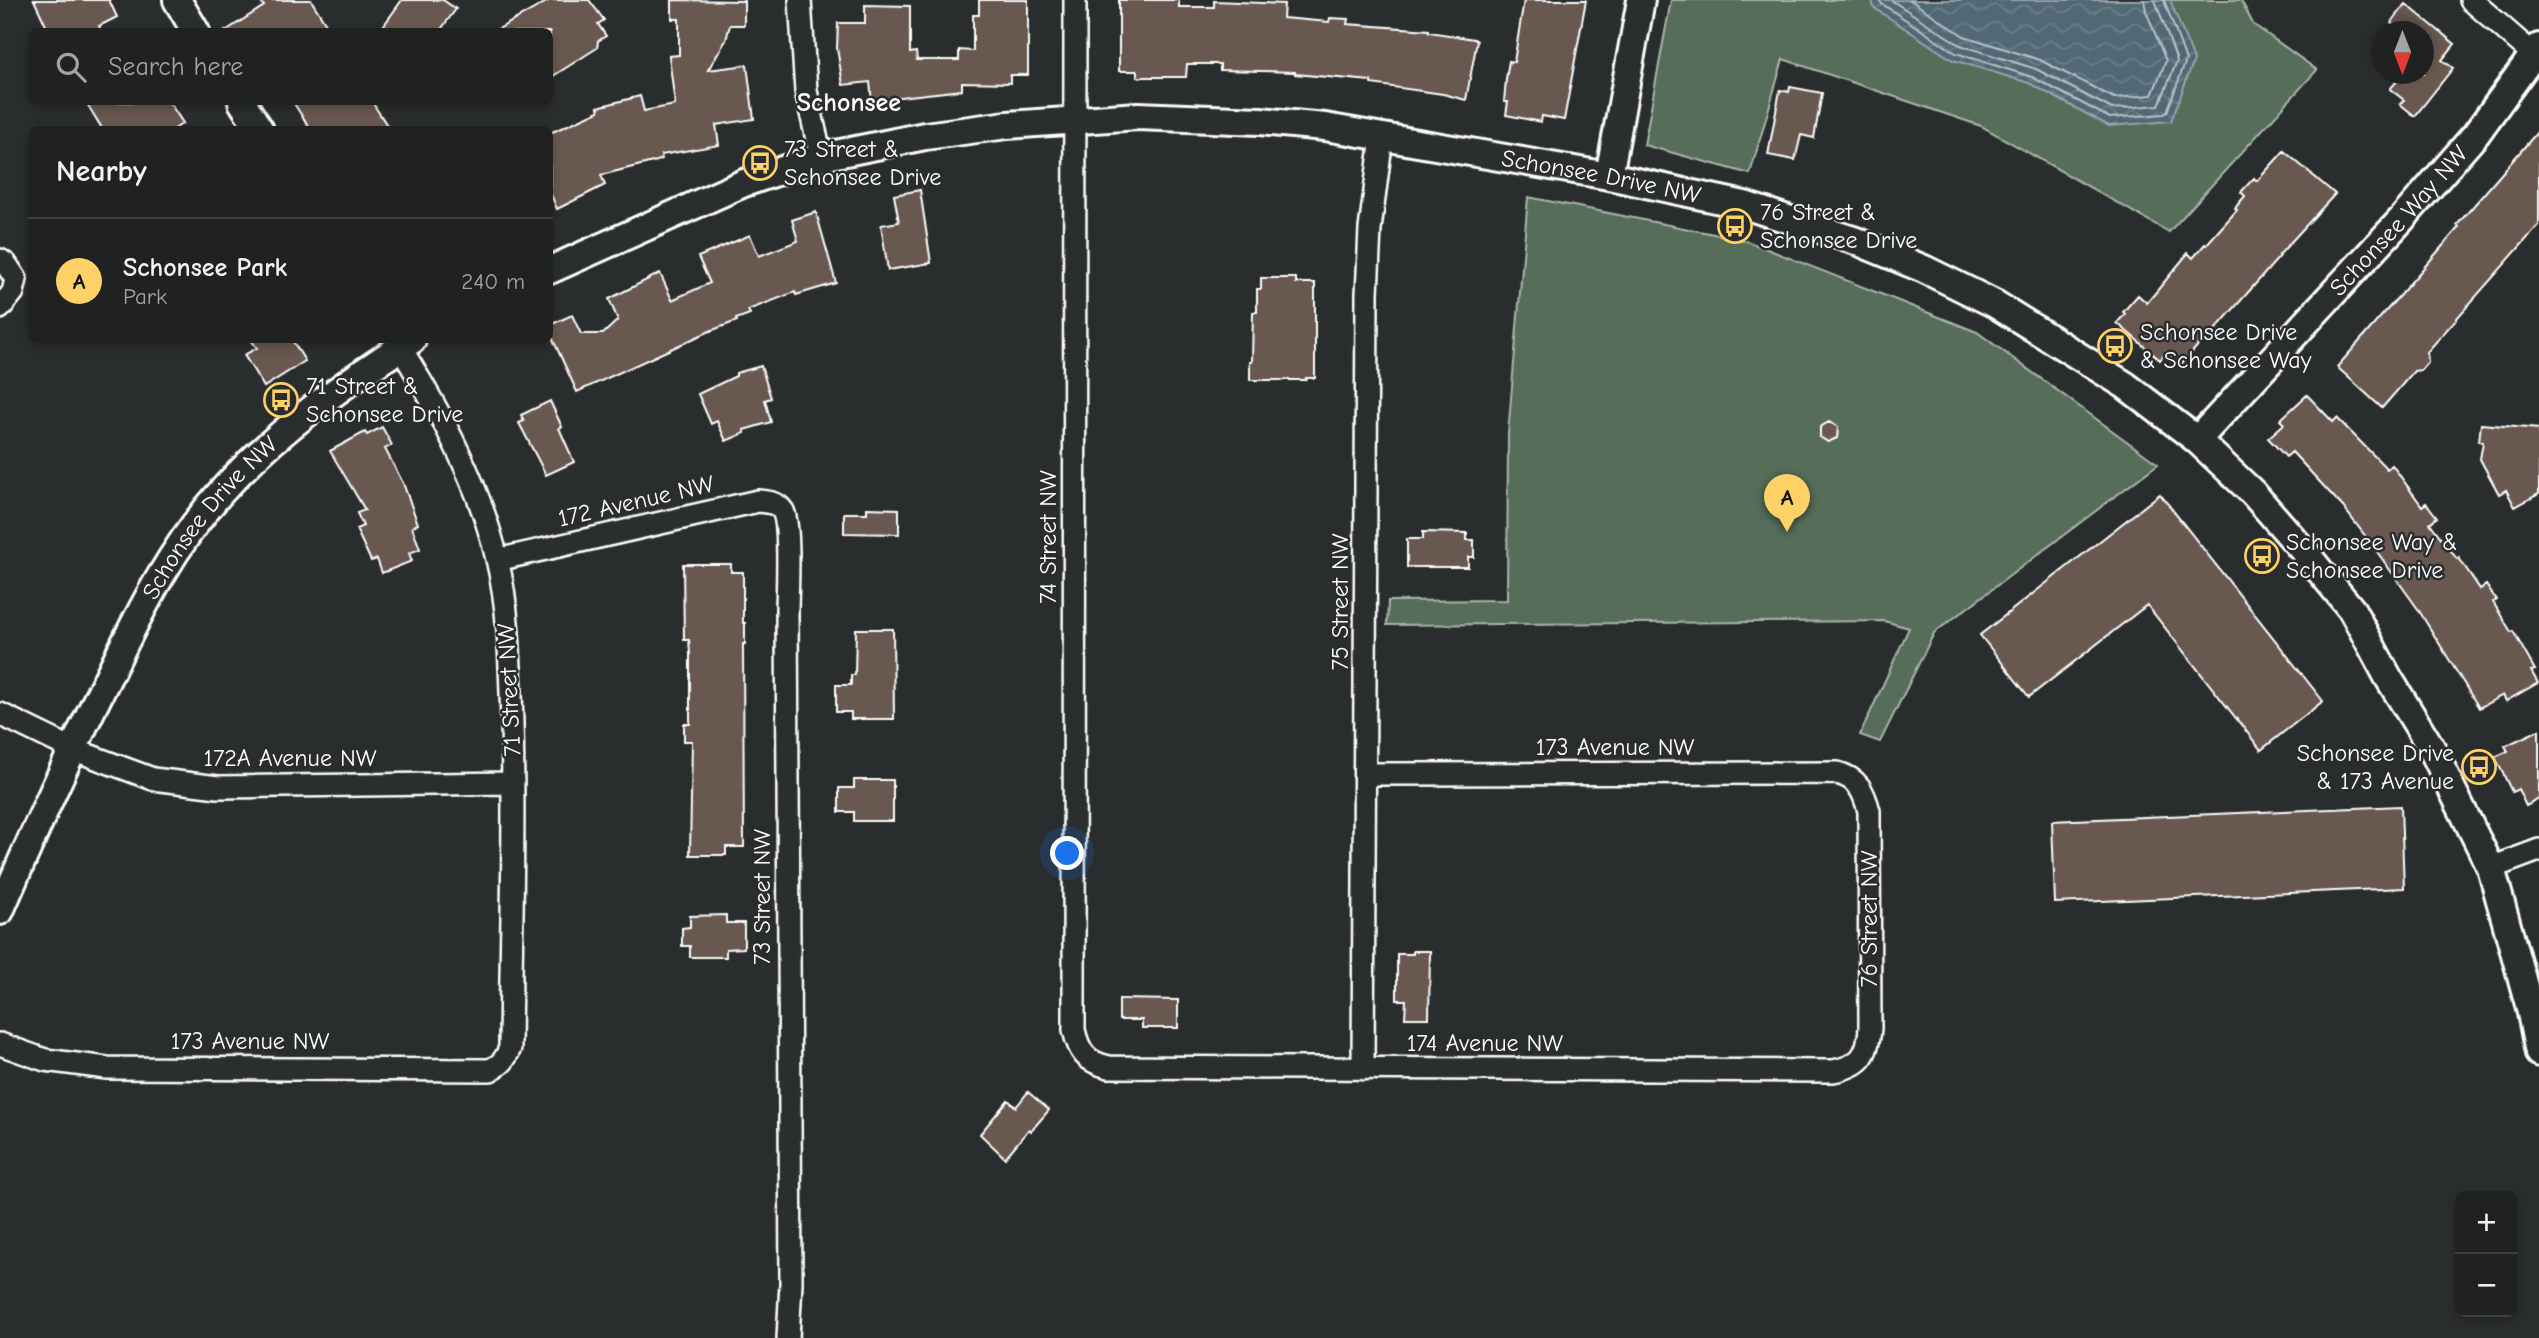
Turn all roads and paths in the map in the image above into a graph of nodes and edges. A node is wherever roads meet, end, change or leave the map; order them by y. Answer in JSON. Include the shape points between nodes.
{"nodes":[{"id":1,"x":177,"y":0,"type":"edge"},
{"id":2,"x":800,"y":0,"type":"edge"},
{"id":3,"x":1075,"y":0,"type":"edge"},
{"id":4,"x":1642,"y":0,"type":"edge"},
{"id":5,"x":2471,"y":0,"type":"edge"},
{"id":6,"x":194,"y":28,"type":"edge"},
{"id":7,"x":2536,"y":51,"type":"edge"},
{"id":8,"x":244,"y":105,"type":"edge"},
{"id":9,"x":1075,"y":120,"type":"junction"},
{"id":10,"x":257,"y":126,"type":"edge"},
{"id":11,"x":1382,"y":137,"type":"junction"},
{"id":12,"x":821,"y":157,"type":"junction"},
{"id":13,"x":1609,"y":176,"type":"junction"},
{"id":14,"x":0,"y":260,"type":"edge"},
{"id":15,"x":553,"y":269,"type":"edge"},
{"id":16,"x":0,"y":308,"type":"edge"},
{"id":17,"x":402,"y":343,"type":"edge"},
{"id":18,"x":404,"y":343,"type":"edge"},
{"id":19,"x":2197,"y":440,"type":"junction"},
{"id":20,"x":783,"y":512,"type":"joint"},
{"id":21,"x":497,"y":560,"type":"junction"},
{"id":22,"x":0,"y":715,"type":"edge"},
{"id":23,"x":72,"y":749,"type":"junction"},
{"id":24,"x":1365,"y":774,"type":"junction"},
{"id":25,"x":513,"y":783,"type":"junction"},
{"id":26,"x":1860,"y":786,"type":"joint"},
{"id":27,"x":2539,"y":850,"type":"edge"},
{"id":28,"x":2491,"y":868,"type":"junction"},
{"id":29,"x":0,"y":911,"type":"edge"},
{"id":30,"x":0,"y":1044,"type":"edge"},
{"id":31,"x":1865,"y":1052,"type":"joint"},
{"id":32,"x":2539,"y":1053,"type":"edge"},
{"id":33,"x":502,"y":1064,"type":"joint"},
{"id":34,"x":1097,"y":1065,"type":"joint"},
{"id":35,"x":1363,"y":1069,"type":"junction"},
{"id":36,"x":788,"y":1338,"type":"edge"}],
"edges":[{"from":1,"to":6,"type":"street"},
{"from":2,"to":12,"type":"street","via":[[806,91]]},
{"from":3,"to":9,"type":"street","name":"74 Street NW"},
{"from":4,"to":13,"type":"street"},
{"from":5,"to":7,"type":"street","name":"Schonsee Way NW"},
{"from":7,"to":19,"type":"street","name":"Schonsee Way NW","via":[[2476,134],[2410,211]]},
{"from":8,"to":10,"type":"street"},
{"from":9,"to":11,"type":"street","name":"Schonsee Drive NW","via":[[1138,116],[1260,121]]},
{"from":9,"to":12,"type":"street","name":"Schonsee Drive NW","via":[[925,136]]},
{"from":9,"to":34,"type":"street","name":"74 Street NW","via":[[1074,1030],[1082,1054]]},
{"from":11,"to":13,"type":"street","name":"Schonsee Drive NW"},
{"from":11,"to":24,"type":"street","name":"75 Street NW","via":[[1367,284]]},
{"from":12,"to":15,"type":"street","name":"Schonsee Drive NW","via":[[744,183]]},
{"from":13,"to":19,"type":"street","name":"Schonsee Drive NW","via":[[1776,214],[1924,269],[1995,303],[2060,342]]},
{"from":14,"to":16,"type":"street","via":[[16,279],[13,292]]},
{"from":17,"to":23,"type":"street","name":"Schonsee Drive NW","via":[[285,432],[195,523],[144,603]]},
{"from":18,"to":21,"type":"street","name":"71 Street NW","via":[[454,440]]},
{"from":19,"to":28,"type":"street","name":"Schonsee Drive NW","via":[[2253,493],[2353,610],[2432,749]]},
{"from":20,"to":21,"type":"street","name":"172 Avenue NW","via":[[774,503],[758,501]]},
{"from":20,"to":36,"type":"street","name":"73 Street NW","via":[[787,561]]},
{"from":21,"to":25,"type":"street","name":"71 Street NW","via":[[509,644]]},
{"from":22,"to":23,"type":"street"},
{"from":23,"to":25,"type":"street","name":"172A Avenue NW","via":[[153,779],[218,787]]},
{"from":23,"to":29,"type":"street","name":"Schonsee Drive NW"},
{"from":24,"to":26,"type":"street","name":"173 Avenue NW","via":[[1838,773]]},
{"from":24,"to":35,"type":"street","name":"75 Street NW"},
{"from":25,"to":33,"type":"street","name":"71 Street NW","via":[[510,1048]]},
{"from":26,"to":31,"type":"street","name":"76 Street NW","via":[[1869,811],[1870,1028]]},
{"from":27,"to":28,"type":"street"},
{"from":28,"to":32,"type":"street","name":"Schonsee Drive NW"},
{"from":30,"to":33,"type":"street","name":"173 Avenue NW","via":[[45,1060],[107,1068],[490,1070]]},
{"from":31,"to":35,"type":"street","name":"174 Avenue NW","via":[[1849,1069],[1833,1072]]},
{"from":34,"to":35,"type":"street","name":"174 Avenue NW"}]}
